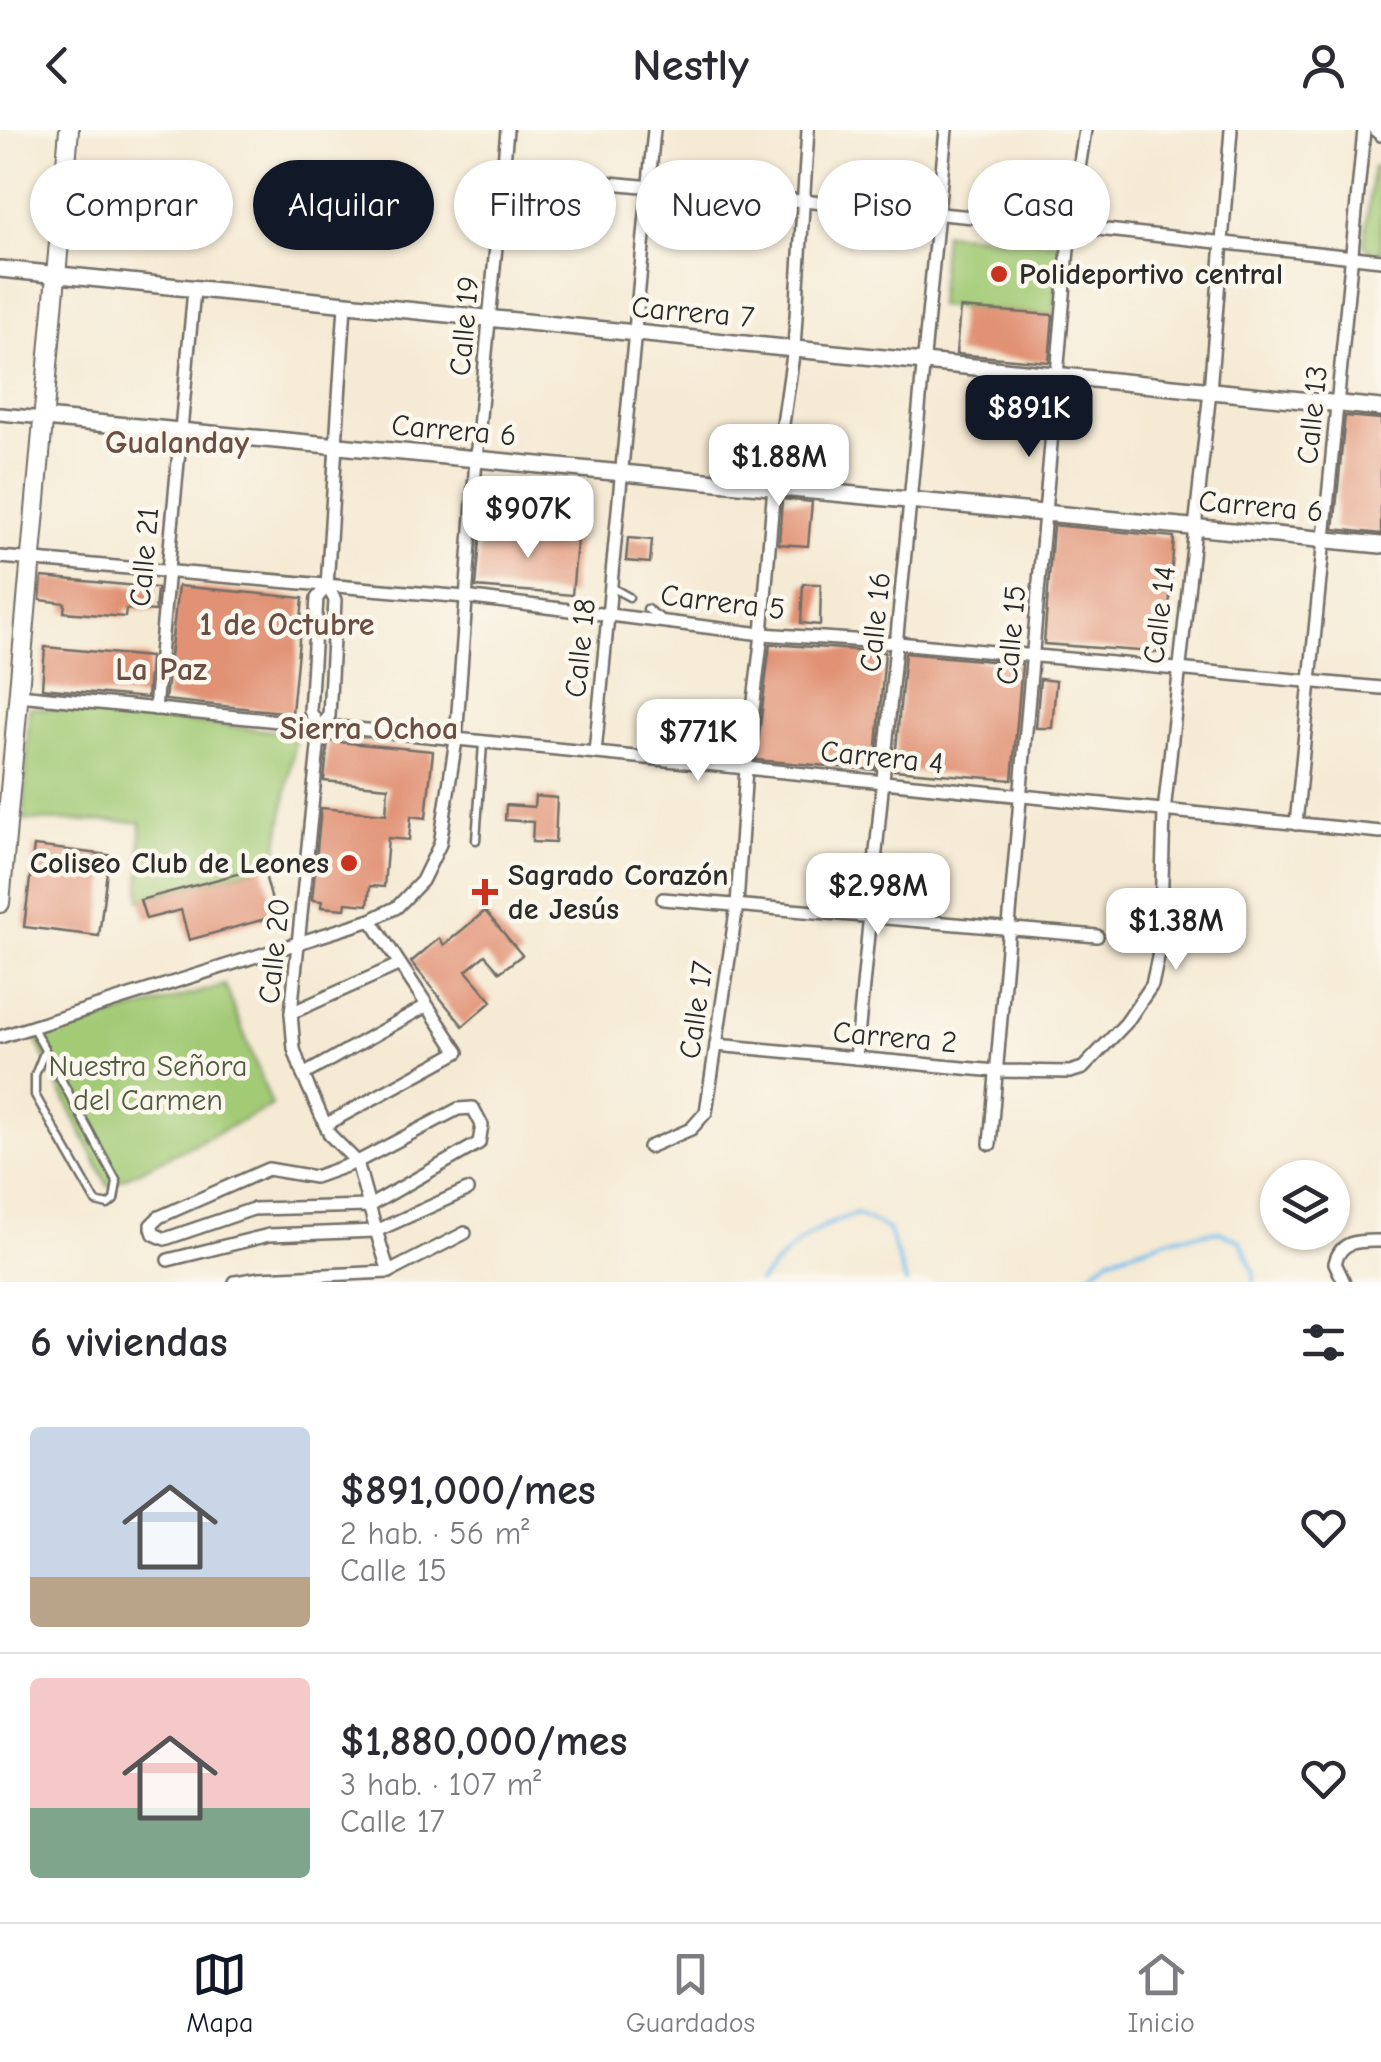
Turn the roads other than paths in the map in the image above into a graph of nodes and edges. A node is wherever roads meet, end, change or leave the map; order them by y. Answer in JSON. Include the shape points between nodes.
{"nodes":[{"id":1,"x":69,"y":130,"type":"edge"},
{"id":2,"x":507,"y":130,"type":"edge"},
{"id":3,"x":654,"y":130,"type":"edge"},
{"id":4,"x":808,"y":130,"type":"edge"},
{"id":5,"x":946,"y":130,"type":"edge"},
{"id":6,"x":1085,"y":130,"type":"edge"},
{"id":7,"x":1230,"y":130,"type":"edge"},
{"id":8,"x":1364,"y":130,"type":"edge"},
{"id":9,"x":1375,"y":130,"type":"edge"},
{"id":10,"x":1381,"y":134,"type":"edge"},
{"id":11,"x":504,"y":160,"type":"edge"},
{"id":12,"x":651,"y":160,"type":"edge"},
{"id":13,"x":943,"y":160,"type":"edge"},
{"id":14,"x":1080,"y":160,"type":"edge"},
{"id":15,"x":797,"y":202,"type":"edge"},
{"id":16,"x":804,"y":203,"type":"junction"},
{"id":17,"x":817,"y":204,"type":"edge"},
{"id":18,"x":1110,"y":231,"type":"edge"},
{"id":19,"x":1222,"y":244,"type":"junction"},
{"id":20,"x":496,"y":250,"type":"edge"},
{"id":21,"x":642,"y":250,"type":"edge"},
{"id":22,"x":935,"y":250,"type":"edge"},
{"id":23,"x":1068,"y":250,"type":"edge"},
{"id":24,"x":1354,"y":258,"type":"junction"},
{"id":25,"x":1381,"y":260,"type":"edge"},
{"id":26,"x":0,"y":268,"type":"edge"},
{"id":27,"x":56,"y":274,"type":"junction"},
{"id":28,"x":194,"y":290,"type":"junction"},
{"id":29,"x":344,"y":305,"type":"junction"},
{"id":30,"x":490,"y":320,"type":"junction"},
{"id":31,"x":634,"y":334,"type":"junction"},
{"id":32,"x":794,"y":348,"type":"junction"},
{"id":33,"x":925,"y":363,"type":"junction"},
{"id":34,"x":1057,"y":375,"type":"junction"},
{"id":35,"x":1210,"y":391,"type":"junction"},
{"id":36,"x":1339,"y":404,"type":"junction"},
{"id":37,"x":1381,"y":408,"type":"edge"},
{"id":38,"x":0,"y":414,"type":"edge"},
{"id":39,"x":44,"y":418,"type":"junction"},
{"id":40,"x":181,"y":431,"type":"junction"},
{"id":41,"x":334,"y":446,"type":"junction"},
{"id":42,"x":476,"y":459,"type":"junction"},
{"id":43,"x":622,"y":473,"type":"junction"},
{"id":44,"x":774,"y":486,"type":"junction"},
{"id":45,"x":912,"y":500,"type":"junction"},
{"id":46,"x":1045,"y":514,"type":"junction"},
{"id":47,"x":1194,"y":527,"type":"junction"},
{"id":48,"x":1325,"y":540,"type":"junction"},
{"id":49,"x":1381,"y":546,"type":"edge"},
{"id":50,"x":0,"y":557,"type":"edge"},
{"id":51,"x":33,"y":560,"type":"junction"},
{"id":52,"x":168,"y":573,"type":"junction"},
{"id":53,"x":327,"y":586,"type":"junction"},
{"id":54,"x":612,"y":587,"type":"junction"},
{"id":55,"x":466,"y":598,"type":"junction"},
{"id":56,"x":629,"y":598,"type":"dead end"},
{"id":57,"x":647,"y":609,"type":"dead end"},
{"id":58,"x":609,"y":613,"type":"junction"},
{"id":59,"x":664,"y":621,"type":"junction"},
{"id":60,"x":762,"y":634,"type":"junction"},
{"id":61,"x":898,"y":642,"type":"junction"},
{"id":62,"x":1035,"y":655,"type":"junction"},
{"id":63,"x":1177,"y":668,"type":"junction"},
{"id":64,"x":1310,"y":681,"type":"junction"},
{"id":65,"x":1381,"y":688,"type":"edge"},
{"id":66,"x":19,"y":695,"type":"junction"},
{"id":67,"x":156,"y":710,"type":"junction"},
{"id":68,"x":320,"y":728,"type":"junction"},
{"id":69,"x":456,"y":740,"type":"junction"},
{"id":70,"x":482,"y":742,"type":"junction"},
{"id":71,"x":595,"y":753,"type":"junction"},
{"id":72,"x":746,"y":768,"type":"junction"},
{"id":73,"x":884,"y":782,"type":"junction"},
{"id":74,"x":1022,"y":796,"type":"junction"},
{"id":75,"x":1164,"y":812,"type":"junction"},
{"id":76,"x":1296,"y":824,"type":"junction"},
{"id":77,"x":1381,"y":832,"type":"edge"},
{"id":78,"x":476,"y":840,"type":"dead end"},
{"id":79,"x":663,"y":900,"type":"dead end"},
{"id":80,"x":0,"y":903,"type":"edge"},
{"id":81,"x":737,"y":904,"type":"junction"},
{"id":82,"x":870,"y":916,"type":"junction"},
{"id":83,"x":371,"y":920,"type":"junction"},
{"id":84,"x":1010,"y":928,"type":"junction"},
{"id":85,"x":1097,"y":936,"type":"dead end"},
{"id":86,"x":300,"y":945,"type":"junction"},
{"id":87,"x":398,"y":964,"type":"junction"},
{"id":88,"x":426,"y":1006,"type":"junction"},
{"id":89,"x":291,"y":1013,"type":"junction"},
{"id":90,"x":33,"y":1027,"type":"junction"},
{"id":91,"x":6,"y":1035,"type":"edge"},
{"id":92,"x":716,"y":1045,"type":"junction"},
{"id":93,"x":45,"y":1050,"type":"junction"},
{"id":94,"x":856,"y":1058,"type":"junction"},
{"id":95,"x":996,"y":1071,"type":"junction"},
{"id":96,"x":1070,"y":1072,"type":"joint"},
{"id":97,"x":303,"y":1075,"type":"junction"},
{"id":98,"x":325,"y":1125,"type":"junction"},
{"id":99,"x":990,"y":1144,"type":"dead end"},
{"id":100,"x":649,"y":1147,"type":"dead end"},
{"id":101,"x":357,"y":1162,"type":"junction"},
{"id":102,"x":466,"y":1190,"type":"dead end"},
{"id":103,"x":369,"y":1206,"type":"junction"},
{"id":104,"x":376,"y":1231,"type":"junction"},
{"id":105,"x":465,"y":1233,"type":"dead end"},
{"id":106,"x":1381,"y":1241,"type":"edge"},
{"id":107,"x":168,"y":1260,"type":"dead end"},
{"id":108,"x":388,"y":1272,"type":"junction"},
{"id":109,"x":235,"y":1282,"type":"edge"},
{"id":110,"x":1344,"y":1282,"type":"edge"}],
"edges":[{"from":1,"to":27,"type":"main road"},
{"from":2,"to":11,"type":"street","name":"Calle 19"},
{"from":3,"to":12,"type":"street","name":"Calle 18"},
{"from":4,"to":16,"type":"street","name":"Calle 17"},
{"from":5,"to":13,"type":"street","name":"Calle 16"},
{"from":6,"to":14,"type":"street","name":"Calle 15"},
{"from":7,"to":19,"type":"street","name":"Calle 14"},
{"from":8,"to":24,"type":"street","name":"Calle 13"},
{"from":9,"to":10,"type":"street"},
{"from":15,"to":16,"type":"street"},
{"from":16,"to":17,"type":"street"},
{"from":16,"to":32,"type":"street","name":"Calle 17"},
{"from":18,"to":19,"type":"street"},
{"from":19,"to":24,"type":"street"},
{"from":19,"to":35,"type":"street","name":"Calle 14"},
{"from":20,"to":30,"type":"street","name":"Calle 19"},
{"from":21,"to":31,"type":"street","name":"Calle 18"},
{"from":22,"to":33,"type":"street","name":"Calle 16"},
{"from":23,"to":34,"type":"street","name":"Calle 15"},
{"from":24,"to":25,"type":"street"},
{"from":24,"to":36,"type":"street","name":"Calle 13"},
{"from":26,"to":27,"type":"main road","name":"Carrera 7"},
{"from":27,"to":28,"type":"main road","name":"Carrera 7"},
{"from":27,"to":39,"type":"main road"},
{"from":28,"to":29,"type":"main road","name":"Carrera 7"},
{"from":28,"to":40,"type":"street","name":"Calle 21"},
{"from":29,"to":30,"type":"main road","name":"Carrera 7"},
{"from":29,"to":41,"type":"street","name":"Calle 20"},
{"from":30,"to":31,"type":"main road","name":"Carrera 7"},
{"from":30,"to":42,"type":"street","name":"Calle 19"},
{"from":31,"to":32,"type":"main road","name":"Carrera 7"},
{"from":31,"to":43,"type":"street","name":"Calle 18"},
{"from":32,"to":33,"type":"main road","name":"Carrera 7"},
{"from":32,"to":44,"type":"street","name":"Calle 17"},
{"from":33,"to":34,"type":"main road","name":"Carrera 7"},
{"from":33,"to":45,"type":"street","name":"Calle 16"},
{"from":34,"to":35,"type":"main road","name":"Carrera 7"},
{"from":34,"to":46,"type":"street","name":"Calle 15"},
{"from":35,"to":36,"type":"main road","name":"Carrera 7"},
{"from":35,"to":47,"type":"street","name":"Calle 14"},
{"from":36,"to":37,"type":"main road","name":"Carrera 7"},
{"from":36,"to":48,"type":"street","name":"Calle 13"},
{"from":38,"to":39,"type":"street","name":"Carrera 6"},
{"from":39,"to":40,"type":"main road","name":"Carrera 6"},
{"from":39,"to":51,"type":"main road"},
{"from":40,"to":41,"type":"main road","name":"Carrera 6"},
{"from":40,"to":52,"type":"street","name":"Calle 21"},
{"from":41,"to":42,"type":"main road","name":"Carrera 6"},
{"from":41,"to":53,"type":"street","name":"Calle 20"},
{"from":42,"to":43,"type":"main road","name":"Carrera 6"},
{"from":42,"to":55,"type":"street","name":"Calle 19"},
{"from":43,"to":44,"type":"main road","name":"Carrera 6"},
{"from":43,"to":54,"type":"street","name":"Calle 18"},
{"from":44,"to":45,"type":"main road","name":"Carrera 6"},
{"from":44,"to":60,"type":"street","name":"Calle 17"},
{"from":45,"to":46,"type":"main road","name":"Carrera 6"},
{"from":45,"to":61,"type":"street","name":"Calle 16"},
{"from":46,"to":47,"type":"main road","name":"Carrera 6"},
{"from":46,"to":62,"type":"street","name":"Calle 15"},
{"from":47,"to":48,"type":"main road","name":"Carrera 6"},
{"from":47,"to":63,"type":"street","name":"Calle 14"},
{"from":48,"to":49,"type":"main road","name":"Carrera 6"},
{"from":48,"to":64,"type":"street","name":"Calle 13"},
{"from":50,"to":51,"type":"street","name":"Carrera 5"},
{"from":51,"to":52,"type":"street","name":"Carrera 5"},
{"from":51,"to":66,"type":"main road"},
{"from":52,"to":53,"type":"street","name":"Carrera 5"},
{"from":52,"to":67,"type":"street","name":"Calle 21"},
{"from":53,"to":55,"type":"street","name":"Carrera 5"},
{"from":53,"to":68,"type":"street","name":"Calle 20","via":[[335,600],[329,716]]},
{"from":53,"to":68,"type":"street","name":"Calle 20","via":[[317,598],[310,711]]},
{"from":54,"to":56,"type":"lane"},
{"from":54,"to":58,"type":"street","name":"Calle 18"},
{"from":55,"to":58,"type":"street","name":"Carrera 5"},
{"from":55,"to":69,"type":"street","name":"Calle 19"},
{"from":57,"to":59,"type":"lane"},
{"from":58,"to":59,"type":"street","name":"Carrera 5"},
{"from":58,"to":71,"type":"street","name":"Calle 18"},
{"from":59,"to":60,"type":"street","name":"Carrera 5"},
{"from":60,"to":61,"type":"street","name":"Carrera 5"},
{"from":60,"to":72,"type":"street","name":"Calle 17"},
{"from":61,"to":62,"type":"street","name":"Carrera 5"},
{"from":61,"to":73,"type":"street","name":"Calle 16"},
{"from":62,"to":63,"type":"street","name":"Carrera 5"},
{"from":62,"to":74,"type":"street","name":"Calle 15"},
{"from":63,"to":64,"type":"street","name":"Carrera 5"},
{"from":63,"to":75,"type":"street","name":"Calle 14"},
{"from":64,"to":65,"type":"street","name":"Carrera 5"},
{"from":64,"to":76,"type":"street","name":"Calle 13"},
{"from":66,"to":67,"type":"street","name":"Carrera 4"},
{"from":66,"to":80,"type":"main road"},
{"from":67,"to":68,"type":"street","name":"Carrera 4"},
{"from":68,"to":69,"type":"street","name":"Carrera 4"},
{"from":68,"to":86,"type":"street","name":"Calle 20"},
{"from":69,"to":70,"type":"street","name":"Carrera 4"},
{"from":69,"to":83,"type":"street","name":"Calle 19","via":[[440,844],[422,880],[397,908]]},
{"from":70,"to":71,"type":"street","name":"Carrera 4"},
{"from":70,"to":78,"type":"lane"},
{"from":71,"to":72,"type":"street","name":"Carrera 4"},
{"from":72,"to":73,"type":"street","name":"Carrera 4"},
{"from":72,"to":81,"type":"street","name":"Calle 17"},
{"from":73,"to":74,"type":"street","name":"Carrera 4"},
{"from":73,"to":82,"type":"street","name":"Calle 16"},
{"from":74,"to":75,"type":"street","name":"Carrera 4"},
{"from":74,"to":84,"type":"street","name":"Calle 15"},
{"from":75,"to":76,"type":"street","name":"Carrera 4"},
{"from":75,"to":96,"type":"street","name":"Calle 14","via":[[1160,948],[1152,986],[1126,1023],[1083,1068]]},
{"from":76,"to":77,"type":"street","name":"Carrera 4"},
{"from":79,"to":81,"type":"street"},
{"from":81,"to":82,"type":"street"},
{"from":81,"to":92,"type":"street","name":"Calle 17"},
{"from":82,"to":84,"type":"street"},
{"from":82,"to":94,"type":"street","name":"Calle 16"},
{"from":83,"to":86,"type":"street"},
{"from":83,"to":87,"type":"street"},
{"from":84,"to":85,"type":"street"},
{"from":84,"to":95,"type":"street","name":"Calle 15"},
{"from":86,"to":89,"type":"street","name":"Calle 20"},
{"from":86,"to":90,"type":"street"},
{"from":87,"to":88,"type":"street"},
{"from":87,"to":89,"type":"street"},
{"from":88,"to":97,"type":"street"},
{"from":88,"to":98,"type":"street","via":[[457,1054]]},
{"from":89,"to":97,"type":"street","name":"Calle 20"},
{"from":90,"to":91,"type":"street"},
{"from":90,"to":93,"type":"lane"},
{"from":92,"to":94,"type":"street","name":"Carrera 2"},
{"from":92,"to":100,"type":"street","name":"Calle 17","via":[[706,1112],[691,1129]]},
{"from":93,"to":93,"type":"lane","via":[[116,1182],[108,1205],[96,1202],[35,1095]]},
{"from":94,"to":95,"type":"street","name":"Carrera 2"},
{"from":95,"to":96,"type":"street","name":"Carrera 2"},
{"from":95,"to":99,"type":"street","name":"Calle 15"},
{"from":97,"to":98,"type":"street","name":"Calle 20"},
{"from":98,"to":101,"type":"street","name":"Calle 20"},
{"from":101,"to":103,"type":"street"},
{"from":101,"to":103,"type":"street","via":[[458,1109],[472,1108],[482,1125],[479,1143]]},
{"from":101,"to":103,"type":"street","via":[[315,1177],[268,1169],[159,1216],[151,1226],[165,1239],[253,1209]]},
{"from":102,"to":104,"type":"street"},
{"from":103,"to":104,"type":"street"},
{"from":104,"to":107,"type":"street","via":[[269,1235]]},
{"from":104,"to":108,"type":"street"},
{"from":105,"to":108,"type":"street"},
{"from":106,"to":110,"type":"street","via":[[1343,1246],[1335,1263]]},
{"from":108,"to":109,"type":"street"}]}
